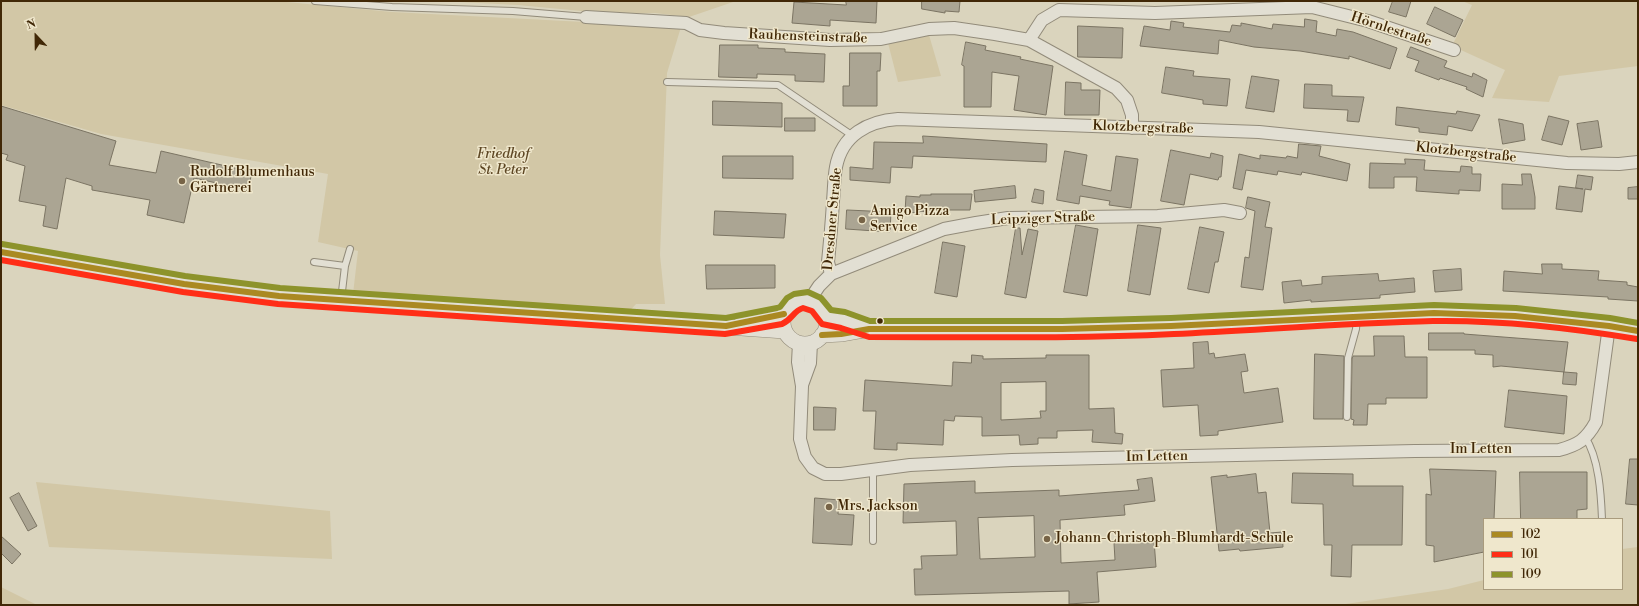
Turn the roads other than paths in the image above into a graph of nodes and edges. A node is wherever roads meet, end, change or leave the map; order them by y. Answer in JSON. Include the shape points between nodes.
{"nodes":[{"id":1,"x":315,"y":1,"type":"edge"},
{"id":2,"x":586,"y":17,"type":"joint"},
{"id":3,"x":1029,"y":40,"type":"junction"},
{"id":4,"x":1454,"y":50,"type":"dead end"},
{"id":5,"x":667,"y":82,"type":"dead end"},
{"id":6,"x":1132,"y":128,"type":"junction"},
{"id":7,"x":853,"y":136,"type":"junction"},
{"id":8,"x":1638,"y":162,"type":"edge"},
{"id":9,"x":1240,"y":213,"type":"dead end"},
{"id":10,"x":350,"y":249,"type":"dead end"},
{"id":11,"x":1,"y":252,"type":"edge"},
{"id":12,"x":314,"y":262,"type":"dead end"},
{"id":13,"x":345,"y":266,"type":"junction"},
{"id":14,"x":831,"y":274,"type":"junction"},
{"id":15,"x":341,"y":300,"type":"junction"},
{"id":16,"x":810,"y":301,"type":"junction"},
{"id":17,"x":784,"y":314,"type":"junction"},
{"id":18,"x":826,"y":317,"type":"junction"},
{"id":19,"x":1357,"y":318,"type":"junction"},
{"id":20,"x":726,"y":326,"type":"junction"},
{"id":21,"x":1609,"y":326,"type":"junction"},
{"id":22,"x":869,"y":329,"type":"junction"},
{"id":23,"x":785,"y":331,"type":"junction"},
{"id":24,"x":1638,"y":331,"type":"edge"},
{"id":25,"x":811,"y":340,"type":"junction"},
{"id":26,"x":1347,"y":416,"type":"dead end"},
{"id":27,"x":1585,"y":437,"type":"junction"},
{"id":28,"x":873,"y":471,"type":"junction"},
{"id":29,"x":1602,"y":518,"type":"edge"},
{"id":30,"x":873,"y":541,"type":"dead end"}],
"edges":[{"from":1,"to":2,"type":"lane"},
{"from":2,"to":3,"type":"street","name":"Rauhensteinstraße","via":[[686,23],[700,30],[724,33],[830,40],[881,39],[929,29],[954,28]]},
{"from":3,"to":4,"type":"street","name":"Hörnlestraße","via":[[1042,20],[1059,10],[1155,13],[1312,7],[1368,21]]},
{"from":3,"to":6,"type":"street","name":"Rauhensteinstraße","via":[[1116,88],[1127,100],[1132,115]]},
{"from":5,"to":7,"type":"lane","via":[[778,85]]},
{"from":6,"to":7,"type":"street","name":"Klotzbergstraße","via":[[898,119],[883,120],[865,126]]},
{"from":6,"to":8,"type":"street","name":"Klotzbergstraße","via":[[1259,132],[1567,163]]},
{"from":7,"to":14,"type":"street","name":"Dresdner Straße","via":[[843,148],[836,167],[828,262]]},
{"from":9,"to":14,"type":"street","name":"Leipziger Straße","via":[[1224,210],[1158,216],[1008,218],[976,222],[944,229]]},
{"from":10,"to":13,"type":"lane"},
{"from":11,"to":15,"type":"street","via":[[184,284],[279,296]]},
{"from":12,"to":13,"type":"lane"},
{"from":13,"to":15,"type":"lane"},
{"from":14,"to":16,"type":"street","name":"Dresdner Straße","via":[[819,286]]},
{"from":15,"to":20,"type":"street"},
{"from":16,"to":17,"type":"street","via":[[798,301]]},
{"from":16,"to":18,"type":"street","via":[[820,306]]},
{"from":17,"to":20,"type":"street"},
{"from":17,"to":23,"type":"street"},
{"from":18,"to":22,"type":"street"},
{"from":18,"to":25,"type":"street","via":[[825,330]]},
{"from":19,"to":21,"type":"street","via":[[1434,313],[1515,316]]},
{"from":19,"to":22,"type":"street","via":[[1093,328]]},
{"from":19,"to":26,"type":"lane","via":[[1348,358]]},
{"from":20,"to":23,"type":"street"},
{"from":21,"to":24,"type":"street"},
{"from":21,"to":27,"type":"street","name":"Im Letten","via":[[1596,422]]},
{"from":22,"to":25,"type":"street"},
{"from":23,"to":25,"type":"street","via":[[788,336]]},
{"from":25,"to":28,"type":"street","name":"Im Letten","via":[[798,362],[802,386],[800,440],[805,457],[813,468],[825,474]]},
{"from":27,"to":28,"type":"street","name":"Im Letten","via":[[1575,446],[1559,450],[1012,460],[910,465]]},
{"from":27,"to":29,"type":"lane","via":[[1594,454],[1604,502]]},
{"from":28,"to":30,"type":"lane"}]}
